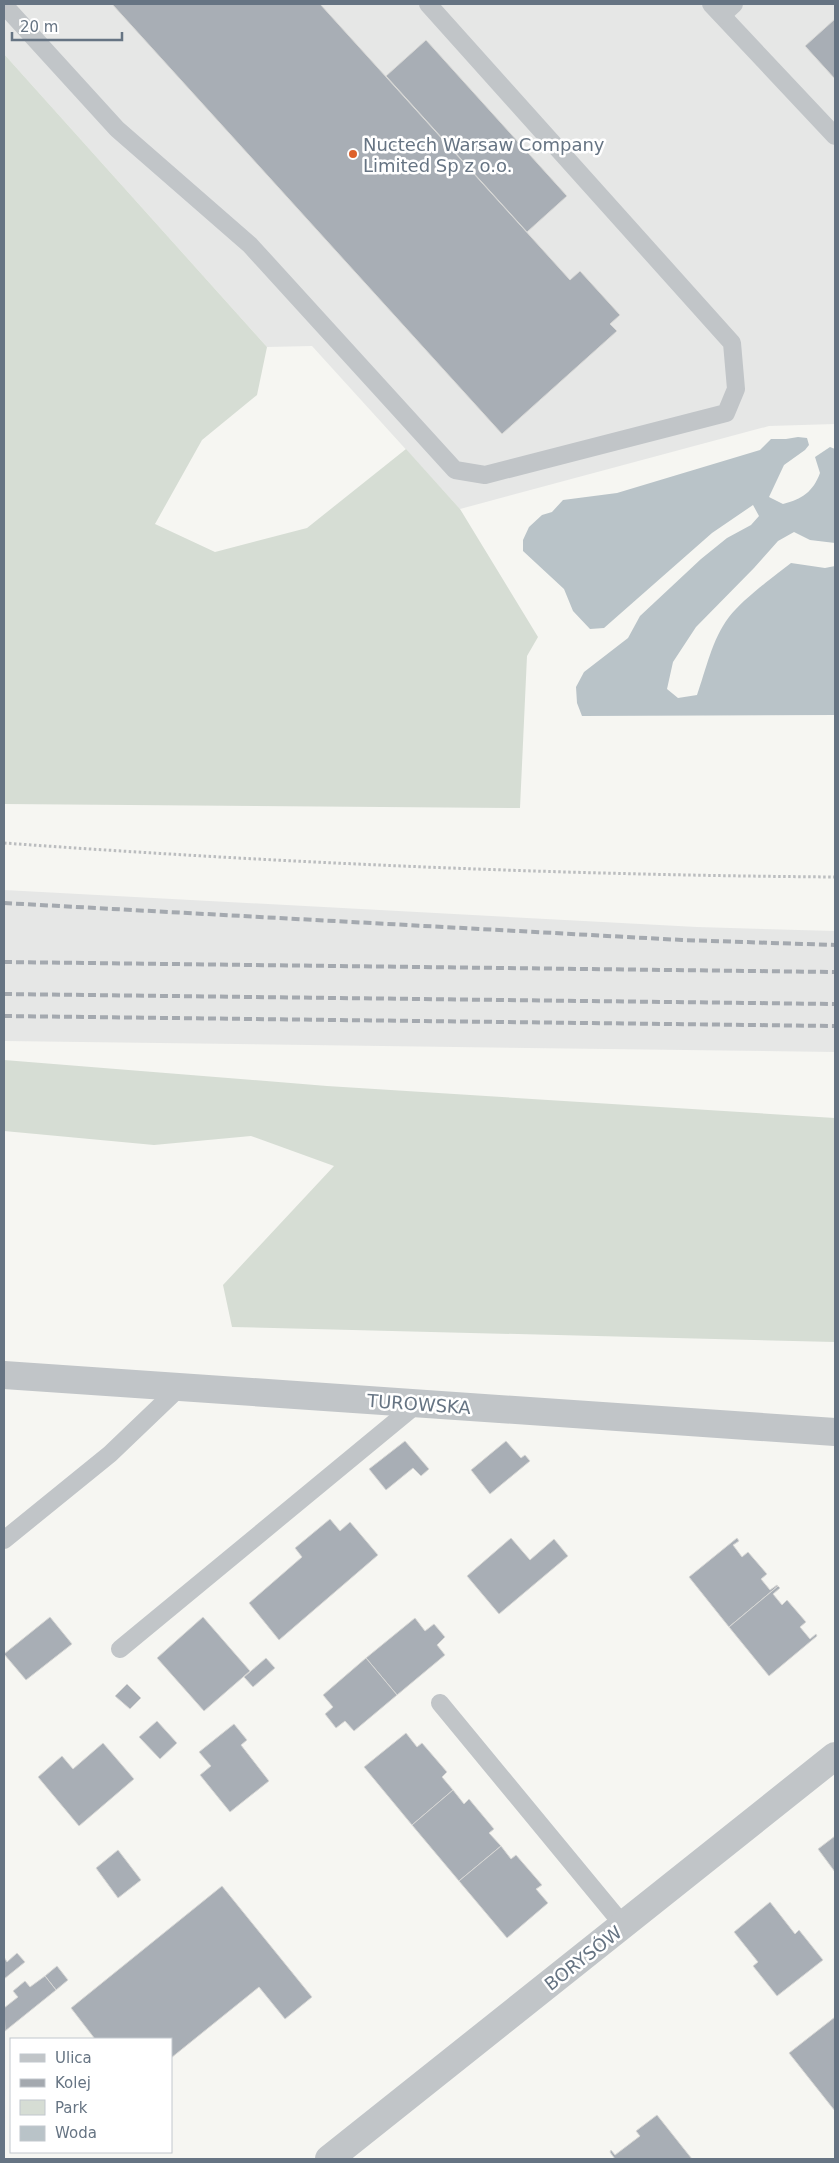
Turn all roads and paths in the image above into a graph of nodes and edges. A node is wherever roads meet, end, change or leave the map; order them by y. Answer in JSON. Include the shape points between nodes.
{"nodes":[{"id":1,"x":428,"y":4,"type":"edge"},
{"id":2,"x":4,"y":5,"type":"edge"},
{"id":3,"x":722,"y":8,"type":"edge"},
{"id":4,"x":835,"y":136,"type":"edge"},
{"id":5,"x":4,"y":843,"type":"edge"},
{"id":6,"x":835,"y":877,"type":"edge"},
{"id":7,"x":4,"y":1375,"type":"edge"},
{"id":8,"x":179,"y":1388,"type":"junction"},
{"id":9,"x":417,"y":1404,"type":"junction"},
{"id":10,"x":835,"y":1432,"type":"edge"},
{"id":11,"x":4,"y":1540,"type":"edge"},
{"id":12,"x":120,"y":1649,"type":"dead end"},
{"id":13,"x":440,"y":1703,"type":"dead end"},
{"id":14,"x":835,"y":1756,"type":"edge"},
{"id":15,"x":624,"y":1926,"type":"junction"},
{"id":16,"x":329,"y":2159,"type":"edge"}],
"edges":[{"from":1,"to":2,"type":"lane","via":[[732,343],[736,389],[726,413],[485,475],[455,470],[250,245],[117,129]]},
{"from":3,"to":4,"type":"lane"},
{"from":5,"to":6,"type":"path","via":[[182,856],[631,875]]},
{"from":7,"to":8,"type":"street","name":"TUROWSKA"},
{"from":8,"to":9,"type":"street","name":"TUROWSKA"},
{"from":8,"to":11,"type":"lane","via":[[110,1454]]},
{"from":9,"to":10,"type":"street","name":"TUROWSKA"},
{"from":9,"to":12,"type":"lane"},
{"from":13,"to":15,"type":"lane"},
{"from":14,"to":15,"type":"street","name":"BORYSÓW"},
{"from":15,"to":16,"type":"street","name":"BORYSÓW"}]}
